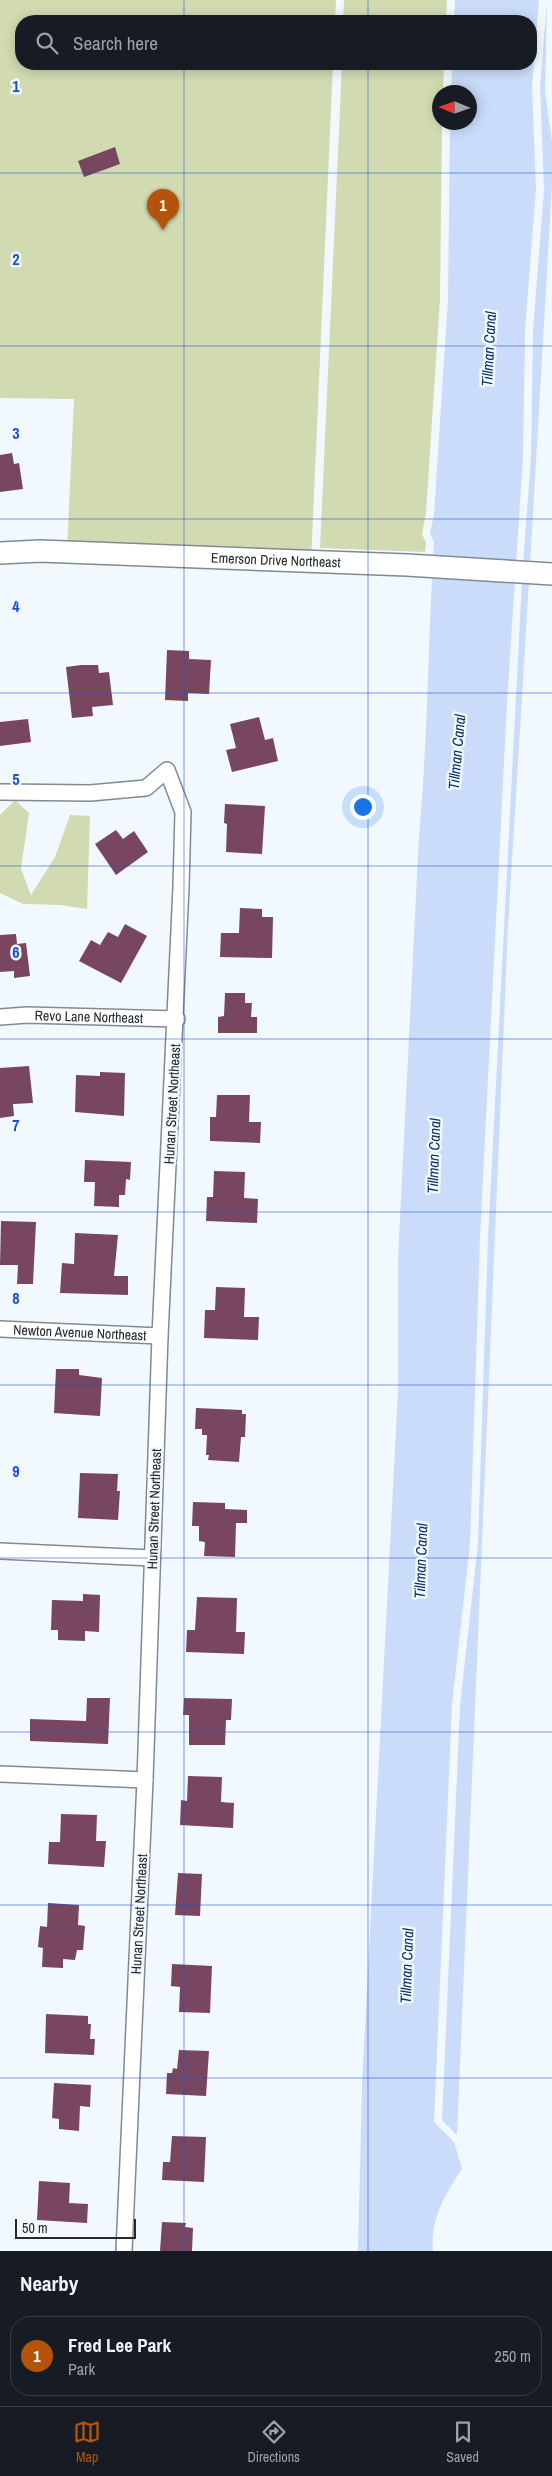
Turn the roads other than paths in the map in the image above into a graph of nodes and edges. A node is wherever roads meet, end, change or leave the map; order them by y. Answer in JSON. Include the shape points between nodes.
{"nodes":[{"id":1,"x":0,"y":553,"type":"edge"},
{"id":2,"x":552,"y":574,"type":"edge"},
{"id":3,"x":0,"y":792,"type":"edge"},
{"id":4,"x":0,"y":1017,"type":"edge"},
{"id":5,"x":177,"y":1019,"type":"junction"},
{"id":6,"x":0,"y":1329,"type":"edge"},
{"id":7,"x":160,"y":1336,"type":"junction"},
{"id":8,"x":0,"y":1551,"type":"edge"},
{"id":9,"x":152,"y":1558,"type":"junction"},
{"id":10,"x":0,"y":1774,"type":"edge"},
{"id":11,"x":145,"y":1780,"type":"junction"},
{"id":12,"x":124,"y":2251,"type":"edge"}],
"edges":[{"from":1,"to":2,"type":"street","name":"Emerson Drive Northeast","via":[[40,551]]},
{"from":3,"to":5,"type":"street","name":"Hunan Street Northeast","via":[[90,793],[146,788],[167,770],[183,812]]},
{"from":4,"to":5,"type":"street","name":"Revo Lane Northeast"},
{"from":5,"to":7,"type":"street","name":"Hunan Street Northeast"},
{"from":6,"to":7,"type":"street","name":"Newton Avenue Northeast"},
{"from":7,"to":9,"type":"street","name":"Hunan Street Northeast"},
{"from":8,"to":9,"type":"street"},
{"from":9,"to":11,"type":"street","name":"Hunan Street Northeast"},
{"from":10,"to":11,"type":"street"},
{"from":11,"to":12,"type":"street","name":"Hunan Street Northeast"}]}
